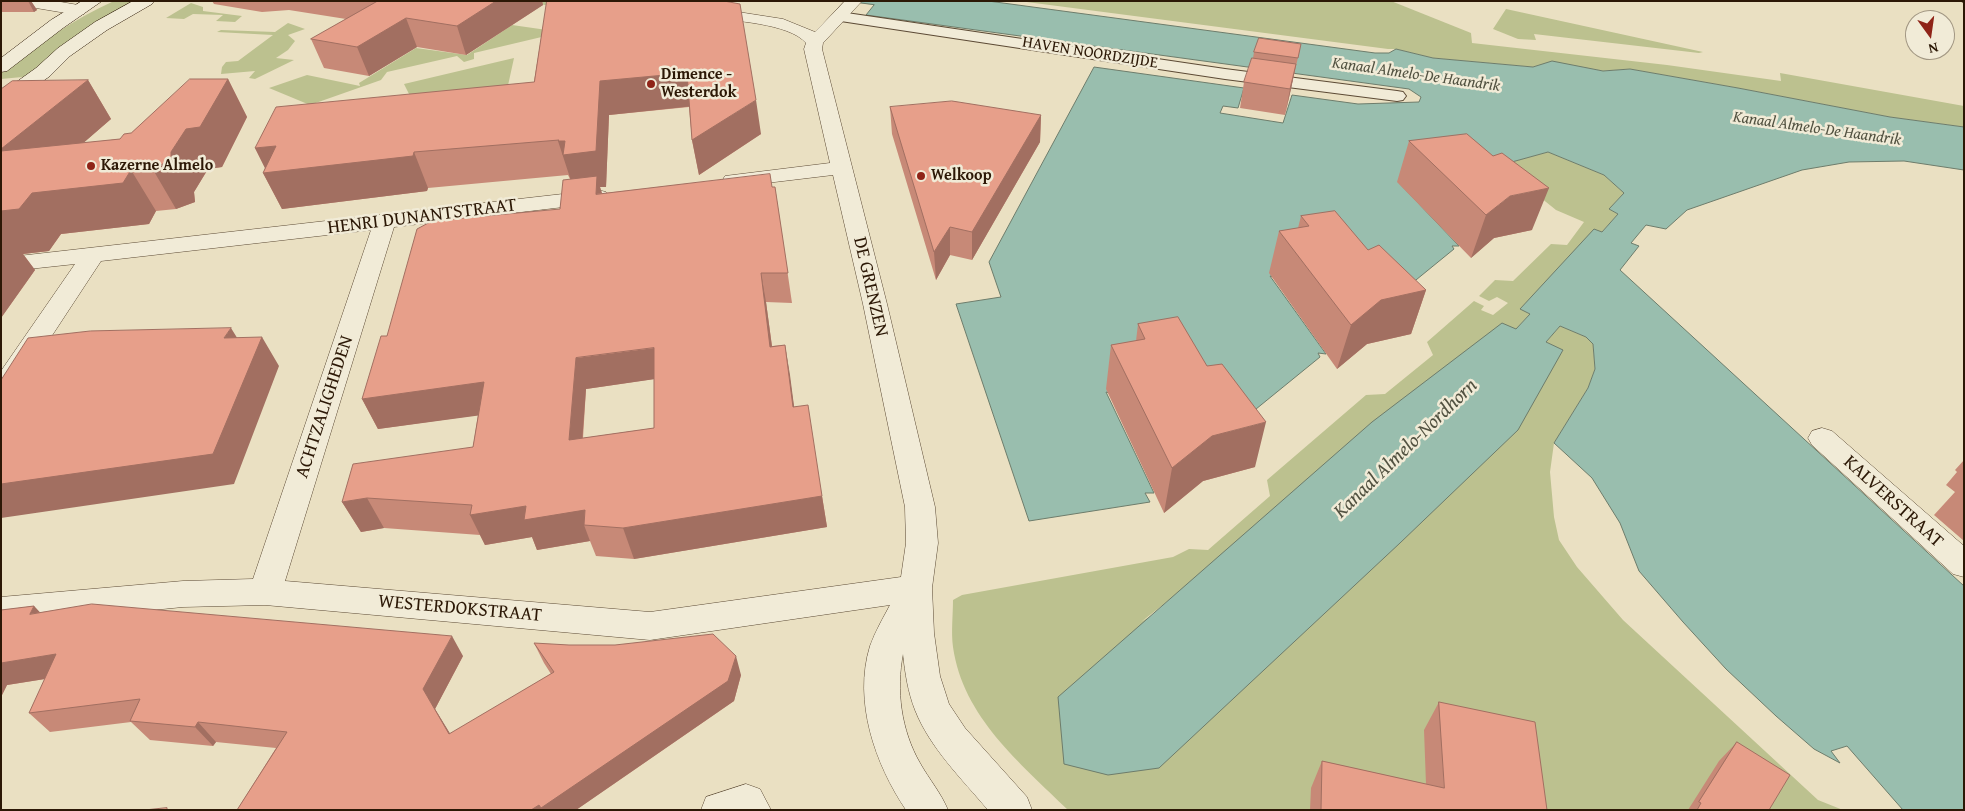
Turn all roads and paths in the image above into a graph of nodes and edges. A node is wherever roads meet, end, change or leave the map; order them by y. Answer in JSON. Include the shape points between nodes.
{"nodes":[{"id":1,"x":24,"y":1,"type":"edge"},
{"id":2,"x":94,"y":1,"type":"edge"},
{"id":3,"x":146,"y":1,"type":"edge"},
{"id":4,"x":848,"y":8,"type":"edge"},
{"id":5,"x":78,"y":10,"type":"junction"},
{"id":6,"x":688,"y":10,"type":"edge"},
{"id":7,"x":58,"y":24,"type":"junction"},
{"id":8,"x":783,"y":24,"type":"junction"},
{"id":9,"x":101,"y":26,"type":"junction"},
{"id":10,"x":815,"y":42,"type":"junction"},
{"id":11,"x":1,"y":67,"type":"edge"},
{"id":12,"x":1397,"y":96,"type":"dead end"},
{"id":13,"x":1,"y":102,"type":"edge"},
{"id":14,"x":843,"y":168,"type":"junction"},
{"id":15,"x":712,"y":183,"type":"edge"},
{"id":16,"x":615,"y":195,"type":"edge"},
{"id":17,"x":385,"y":222,"type":"junction"},
{"id":18,"x":93,"y":255,"type":"junction"},
{"id":19,"x":1,"y":265,"type":"edge"},
{"id":20,"x":10,"y":366,"type":"edge"},
{"id":21,"x":1,"y":392,"type":"edge"},
{"id":22,"x":1822,"y":438,"type":"dead end"},
{"id":23,"x":1964,"y":565,"type":"edge"},
{"id":24,"x":916,"y":588,"type":"junction"},
{"id":25,"x":265,"y":592,"type":"junction"},
{"id":26,"x":1,"y":611,"type":"edge"},
{"id":27,"x":720,"y":810,"type":"edge"},
{"id":28,"x":752,"y":810,"type":"edge"},
{"id":29,"x":929,"y":810,"type":"edge"},
{"id":30,"x":1013,"y":810,"type":"edge"}],
"edges":[{"from":1,"to":5,"type":"street"},
{"from":2,"to":5,"type":"street"},
{"from":3,"to":9,"type":"street"},
{"from":4,"to":8,"type":"street","name":"HAVEN NOORDZIJDE"},
{"from":4,"to":10,"type":"street"},
{"from":4,"to":12,"type":"street","name":"HAVEN NOORDZIJDE","via":[[1225,74]]},
{"from":5,"to":7,"type":"street"},
{"from":6,"to":8,"type":"street","name":"HAVEN NOORDZIJDE"},
{"from":7,"to":9,"type":"street"},
{"from":7,"to":11,"type":"street"},
{"from":8,"to":10,"type":"street","name":"HAVEN NOORDZIJDE","via":[[807,33]]},
{"from":9,"to":13,"type":"street"},
{"from":10,"to":14,"type":"street","name":"DE GRENZEN","via":[[814,56]]},
{"from":14,"to":15,"type":"street"},
{"from":14,"to":24,"type":"street","name":"DE GRENZEN","via":[[920,507],[922,543]]},
{"from":16,"to":17,"type":"street","name":"HENRI DUNANTSTRAAT"},
{"from":17,"to":18,"type":"street","name":"HENRI DUNANTSTRAAT"},
{"from":17,"to":25,"type":"street","name":"ACHTZALIGHEDEN"},
{"from":18,"to":19,"type":"street","name":"HENRI DUNANTSTRAAT"},
{"from":18,"to":20,"type":"street"},
{"from":20,"to":21,"type":"street"},
{"from":22,"to":23,"type":"street","name":"KALVERSTRAAT"},
{"from":24,"to":25,"type":"street","name":"WESTERDOKSTRAAT","via":[[650,626]]},
{"from":24,"to":29,"type":"street","name":"DE GRENZEN","via":[[882,666],[883,708],[891,742]]},
{"from":24,"to":30,"type":"street","name":"DE GRENZEN","via":[[917,633],[923,676],[934,710],[952,740]]},
{"from":25,"to":26,"type":"street","name":"WESTERDOKSTRAAT","via":[[184,594]]},
{"from":27,"to":28,"type":"street","via":[[746,802]]}]}
